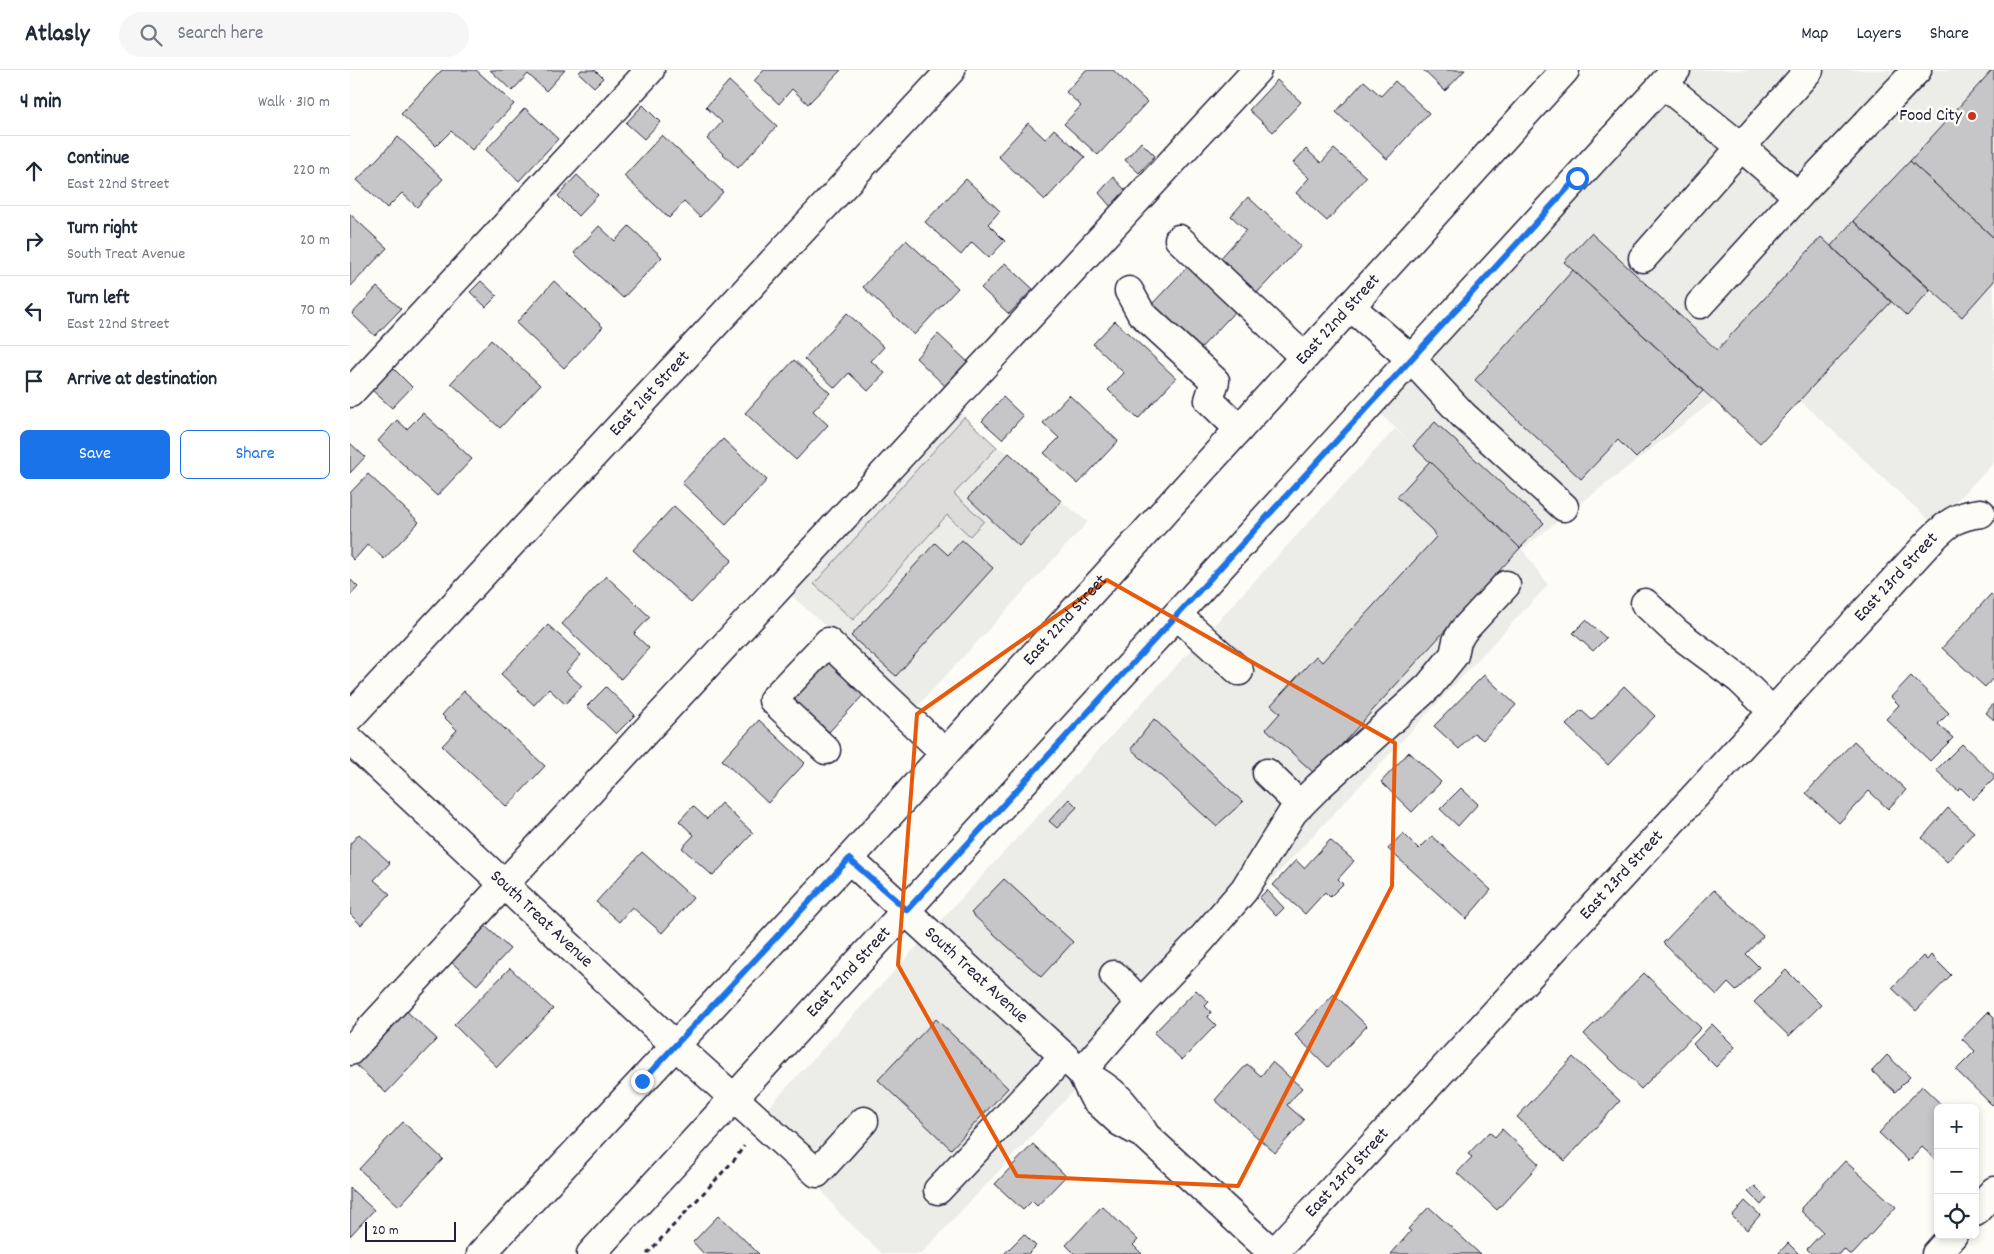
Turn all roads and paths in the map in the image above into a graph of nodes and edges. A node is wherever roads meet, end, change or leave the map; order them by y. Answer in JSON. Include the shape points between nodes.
{"nodes":[{"id":1,"x":650,"y":70,"type":"edge"},
{"id":2,"x":951,"y":70,"type":"edge"},
{"id":3,"x":1257,"y":70,"type":"edge"},
{"id":4,"x":1565,"y":70,"type":"edge"},
{"id":5,"x":1809,"y":70,"type":"edge"},
{"id":6,"x":1917,"y":70,"type":"edge"},
{"id":7,"x":1670,"y":77,"type":"edge"},
{"id":8,"x":1741,"y":147,"type":"junction"},
{"id":9,"x":1798,"y":196,"type":"junction"},
{"id":10,"x":1179,"y":239,"type":"dead end"},
{"id":11,"x":1643,"y":258,"type":"dead end"},
{"id":12,"x":1130,"y":291,"type":"dead end"},
{"id":13,"x":1700,"y":304,"type":"dead end"},
{"id":14,"x":1350,"y":306,"type":"junction"},
{"id":15,"x":1304,"y":357,"type":"junction"},
{"id":16,"x":1410,"y":359,"type":"junction"},
{"id":17,"x":350,"y":393,"type":"edge"},
{"id":18,"x":1239,"y":429,"type":"junction"},
{"id":19,"x":1564,"y":507,"type":"dead end"},
{"id":20,"x":1990,"y":511,"type":"edge"},
{"id":21,"x":1506,"y":585,"type":"dead end"},
{"id":22,"x":1646,"y":604,"type":"dead end"},
{"id":23,"x":1177,"y":615,"type":"junction"},
{"id":24,"x":1239,"y":671,"type":"dead end"},
{"id":25,"x":1773,"y":712,"type":"junction"},
{"id":26,"x":350,"y":717,"type":"edge"},
{"id":27,"x":350,"y":740,"type":"edge"},
{"id":28,"x":826,"y":750,"type":"dead end"},
{"id":29,"x":945,"y":753,"type":"junction"},
{"id":30,"x":1267,"y":773,"type":"dead end"},
{"id":31,"x":1300,"y":805,"type":"junction"},
{"id":32,"x":849,"y":859,"type":"junction"},
{"id":33,"x":504,"y":885,"type":"junction"},
{"id":34,"x":907,"y":910,"type":"junction"},
{"id":35,"x":1114,"y":975,"type":"dead end"},
{"id":36,"x":1141,"y":1003,"type":"junction"},
{"id":37,"x":676,"y":1046,"type":"junction"},
{"id":38,"x":350,"y":1051,"type":"edge"},
{"id":39,"x":1072,"y":1064,"type":"junction"},
{"id":40,"x":733,"y":1098,"type":"junction"},
{"id":41,"x":864,"y":1121,"type":"dead end"},
{"id":42,"x":744,"y":1146,"type":"dead end"},
{"id":43,"x":938,"y":1190,"type":"dead end"},
{"id":44,"x":1994,"y":1191,"type":"edge"},
{"id":45,"x":1979,"y":1208,"type":"edge"},
{"id":46,"x":1949,"y":1239,"type":"edge"},
{"id":47,"x":593,"y":1253,"type":"edge"},
{"id":48,"x":480,"y":1254,"type":"edge"},
{"id":49,"x":647,"y":1254,"type":"edge"},
{"id":50,"x":1274,"y":1254,"type":"edge"},
{"id":51,"x":1936,"y":1254,"type":"edge"}],
"edges":[{"from":1,"to":17,"type":"main road"},
{"from":2,"to":26,"type":"main road","name":"East 21st Street"},
{"from":3,"to":33,"type":"main road"},
{"from":4,"to":14,"type":"main road","name":"East 22nd Street"},
{"from":5,"to":8,"type":"main road"},
{"from":6,"to":9,"type":"main road"},
{"from":7,"to":8,"type":"main road"},
{"from":7,"to":16,"type":"main road","name":"East 22nd Street"},
{"from":8,"to":9,"type":"main road"},
{"from":8,"to":11,"type":"main road"},
{"from":9,"to":13,"type":"main road"},
{"from":10,"to":15,"type":"main road"},
{"from":12,"to":18,"type":"main road","via":[[1141,312],[1215,381],[1208,400]]},
{"from":14,"to":15,"type":"main road","name":"East 22nd Street"},
{"from":14,"to":16,"type":"main road"},
{"from":15,"to":18,"type":"main road","name":"East 22nd Street"},
{"from":16,"to":19,"type":"main road","via":[[1463,415]]},
{"from":16,"to":23,"type":"main road","name":"East 22nd Street"},
{"from":18,"to":29,"type":"main road","name":"East 22nd Street"},
{"from":20,"to":25,"type":"main road","name":"East 23rd Street","via":[[1964,515],[1930,540]]},
{"from":21,"to":31,"type":"main road","via":[[1463,631],[1454,656],[1429,686]]},
{"from":22,"to":25,"type":"main road","via":[[1677,633],[1739,679]]},
{"from":23,"to":24,"type":"main road"},
{"from":23,"to":34,"type":"main road","name":"East 22nd Street"},
{"from":25,"to":50,"type":"main road","name":"East 23rd Street"},
{"from":27,"to":33,"type":"main road","name":"South Treat Avenue"},
{"from":28,"to":29,"type":"main road","via":[[773,700],[828,642]]},
{"from":29,"to":32,"type":"main road","name":"East 22nd Street"},
{"from":30,"to":31,"type":"main road"},
{"from":31,"to":36,"type":"main road","via":[[1244,890],[1200,942]]},
{"from":32,"to":34,"type":"main road","name":"South Treat Avenue"},
{"from":32,"to":37,"type":"main road","name":"East 22nd Street"},
{"from":33,"to":37,"type":"main road","name":"South Treat Avenue"},
{"from":33,"to":38,"type":"main road"},
{"from":34,"to":39,"type":"main road","name":"South Treat Avenue"},
{"from":34,"to":40,"type":"main road","name":"East 22nd Street"},
{"from":35,"to":36,"type":"main road"},
{"from":36,"to":39,"type":"main road"},
{"from":37,"to":40,"type":"main road","name":"South Treat Avenue"},
{"from":37,"to":48,"type":"main road","name":"East 22nd Street"},
{"from":39,"to":43,"type":"main road"},
{"from":39,"to":50,"type":"main road","name":"South Treat Avenue","via":[[1105,1085],[1128,1106],[1146,1136]]},
{"from":40,"to":41,"type":"main road","name":"South Treat Avenue","via":[[817,1173]]},
{"from":40,"to":47,"type":"main road","name":"East 22nd Street"},
{"from":42,"to":49,"type":"path"},
{"from":44,"to":45,"type":"main road"},
{"from":46,"to":51,"type":"main road"}]}
